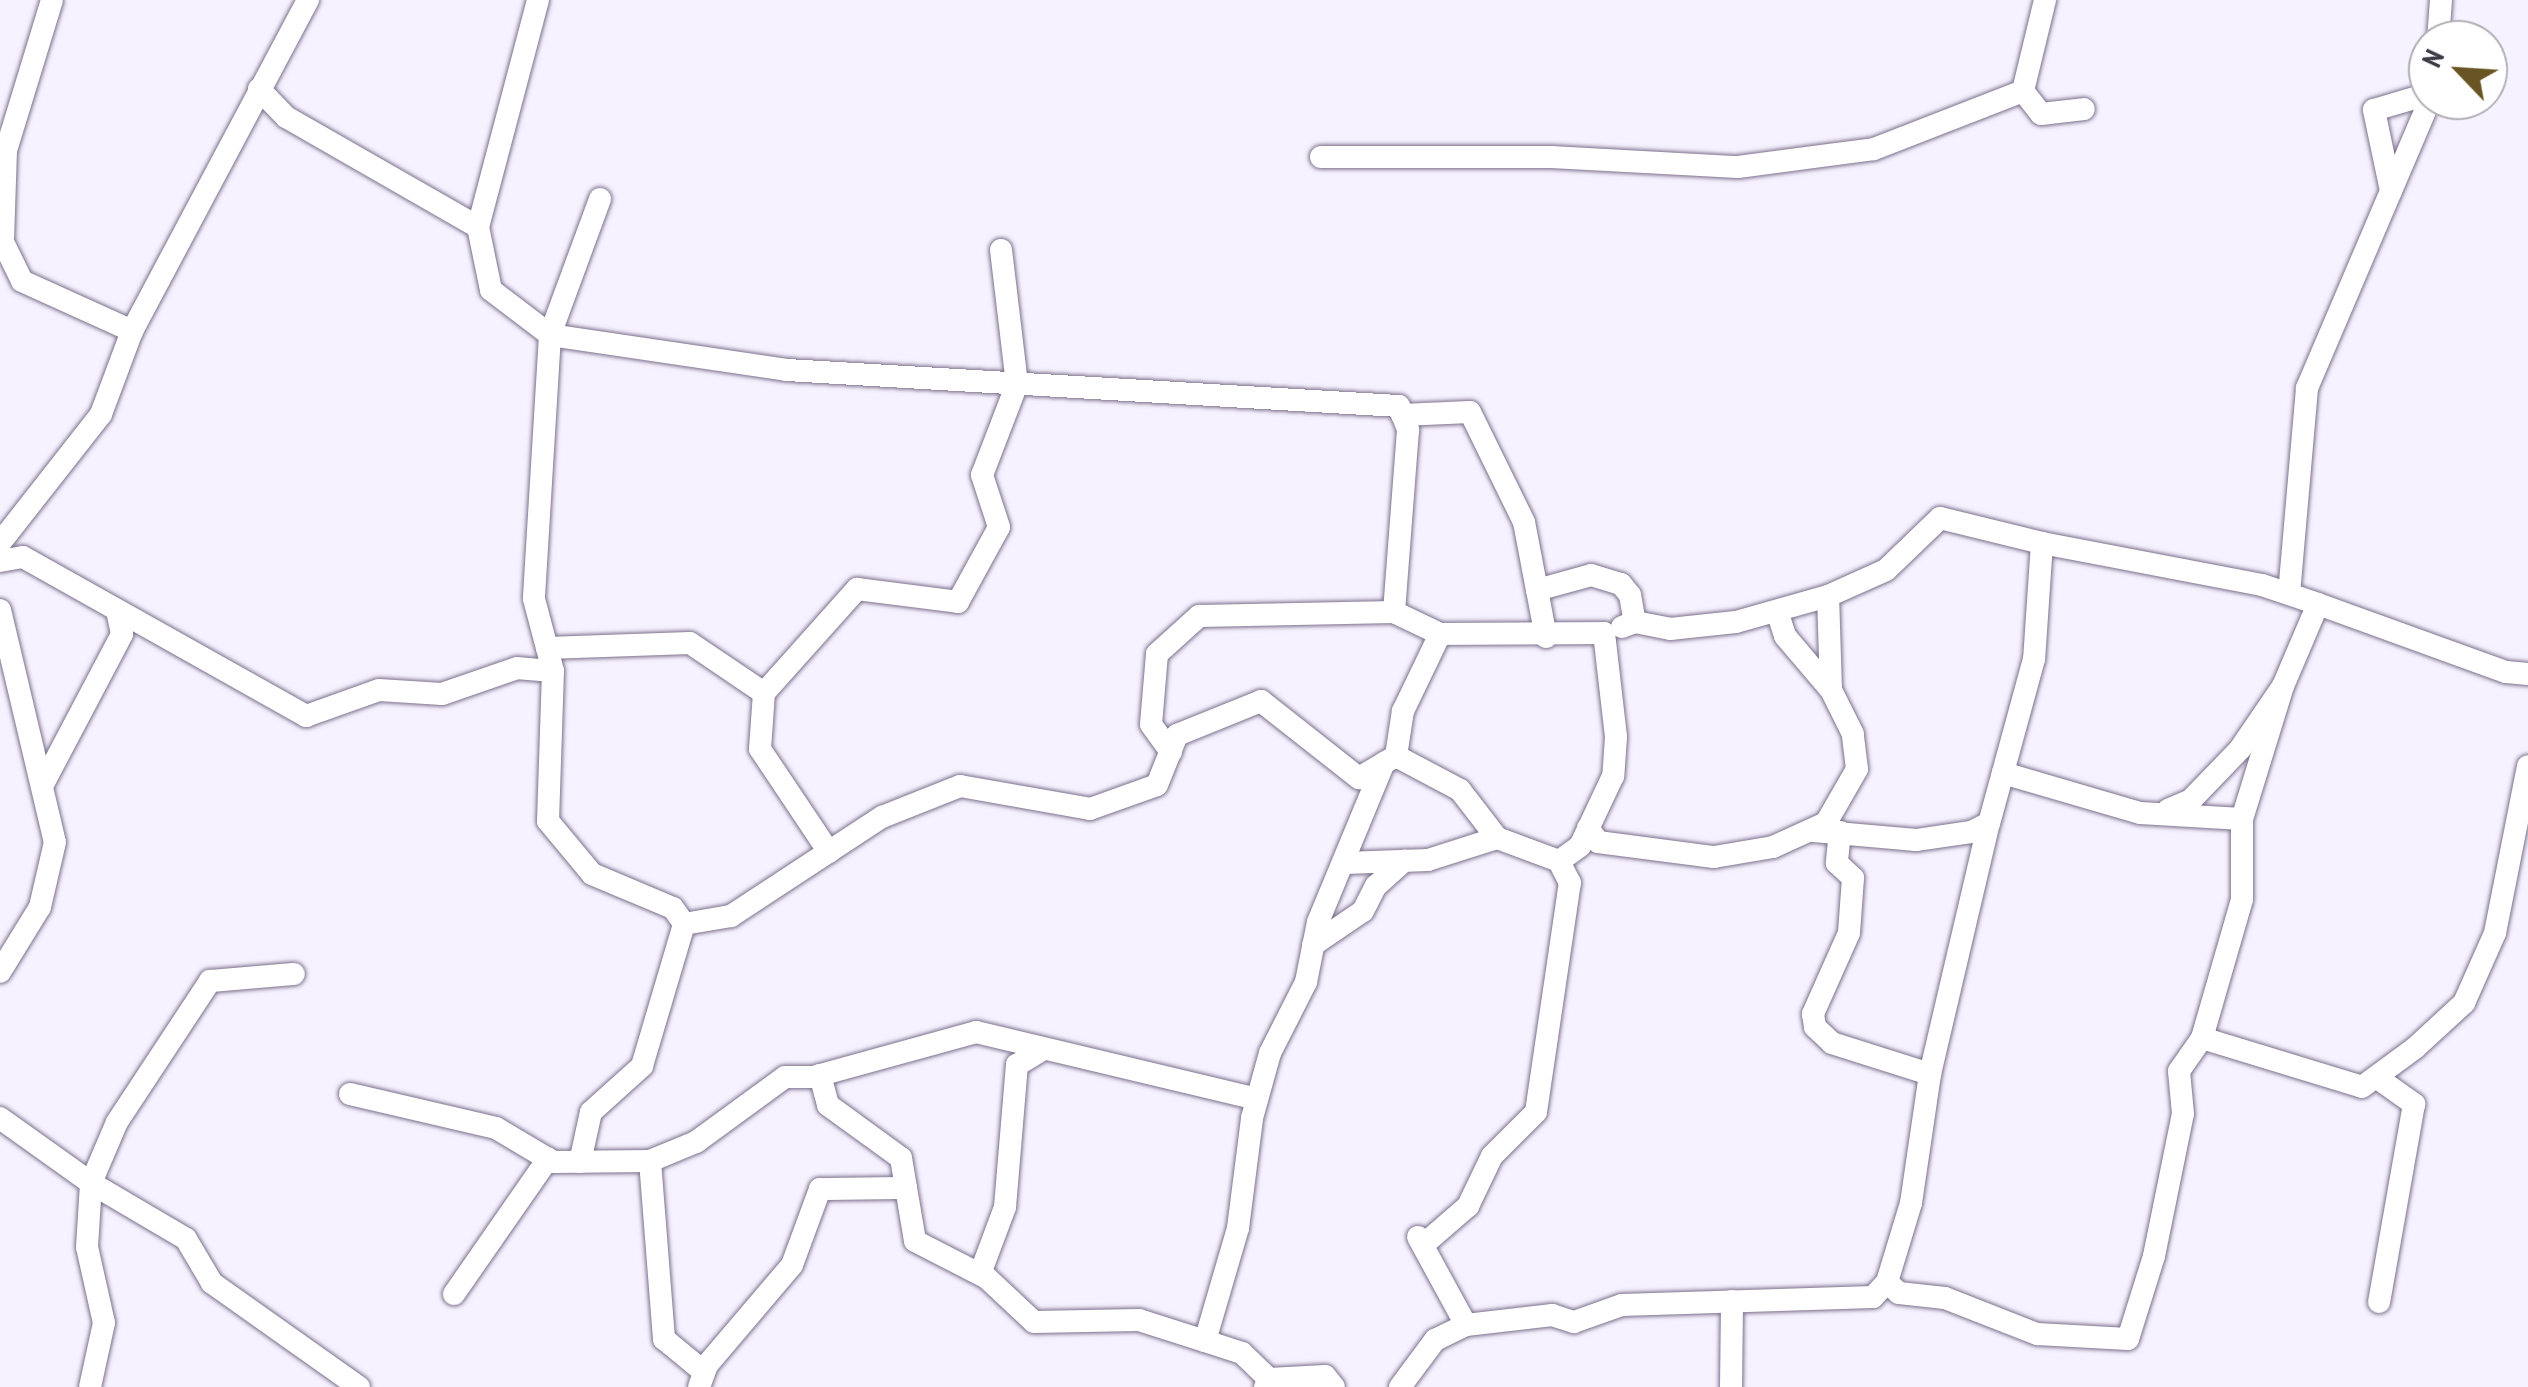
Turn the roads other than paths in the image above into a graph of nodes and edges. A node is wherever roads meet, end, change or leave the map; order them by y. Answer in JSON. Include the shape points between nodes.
{"nodes":[{"id":1,"x":52,"y":0,"type":"edge"},
{"id":2,"x":308,"y":0,"type":"edge"},
{"id":3,"x":538,"y":0,"type":"edge"},
{"id":4,"x":2044,"y":0,"type":"edge"},
{"id":5,"x":259,"y":89,"type":"junction"},
{"id":6,"x":2023,"y":91,"type":"junction"},
{"id":7,"x":2408,"y":102,"type":"edge"},
{"id":8,"x":2084,"y":109,"type":"dead end"},
{"id":9,"x":2420,"y":120,"type":"edge"},
{"id":10,"x":1321,"y":157,"type":"dead end"},
{"id":11,"x":2391,"y":191,"type":"junction"},
{"id":12,"x":600,"y":199,"type":"dead end"},
{"id":13,"x":478,"y":228,"type":"junction"},
{"id":14,"x":1001,"y":250,"type":"dead end"},
{"id":15,"x":132,"y":331,"type":"junction"},
{"id":16,"x":550,"y":335,"type":"junction"},
{"id":17,"x":1017,"y":384,"type":"junction"},
{"id":18,"x":1402,"y":415,"type":"junction"},
{"id":19,"x":0,"y":543,"type":"edge"},
{"id":20,"x":2042,"y":543,"type":"junction"},
{"id":21,"x":0,"y":561,"type":"edge"},
{"id":22,"x":1537,"y":590,"type":"junction"},
{"id":23,"x":2289,"y":594,"type":"junction"},
{"id":24,"x":1828,"y":596,"type":"junction"},
{"id":25,"x":2318,"y":604,"type":"junction"},
{"id":26,"x":0,"y":610,"type":"edge"},
{"id":27,"x":1776,"y":611,"type":"junction"},
{"id":28,"x":1394,"y":612,"type":"junction"},
{"id":29,"x":118,"y":615,"type":"junction"},
{"id":30,"x":1635,"y":622,"type":"junction"},
{"id":31,"x":1604,"y":633,"type":"junction"},
{"id":32,"x":1440,"y":634,"type":"junction"},
{"id":33,"x":1546,"y":636,"type":"junction"},
{"id":34,"x":550,"y":660,"type":"junction"},
{"id":35,"x":2528,"y":674,"type":"edge"},
{"id":36,"x":2283,"y":686,"type":"junction"},
{"id":37,"x":1830,"y":690,"type":"junction"},
{"id":38,"x":764,"y":693,"type":"junction"},
{"id":39,"x":1170,"y":752,"type":"junction"},
{"id":40,"x":1390,"y":759,"type":"junction"},
{"id":41,"x":2528,"y":766,"type":"edge"},
{"id":42,"x":2004,"y":773,"type":"junction"},
{"id":43,"x":42,"y":786,"type":"junction"},
{"id":44,"x":2163,"y":812,"type":"junction"},
{"id":45,"x":2242,"y":819,"type":"junction"},
{"id":46,"x":1989,"y":823,"type":"junction"},
{"id":47,"x":1588,"y":828,"type":"junction"},
{"id":48,"x":1813,"y":831,"type":"junction"},
{"id":49,"x":1840,"y":832,"type":"junction"},
{"id":50,"x":1497,"y":838,"type":"junction"},
{"id":51,"x":829,"y":852,"type":"junction"},
{"id":52,"x":1404,"y":861,"type":"junction"},
{"id":53,"x":1558,"y":861,"type":"junction"},
{"id":54,"x":1345,"y":863,"type":"junction"},
{"id":55,"x":684,"y":924,"type":"junction"},
{"id":56,"x":1313,"y":945,"type":"junction"},
{"id":57,"x":0,"y":972,"type":"edge"},
{"id":58,"x":294,"y":974,"type":"dead end"},
{"id":59,"x":2202,"y":1038,"type":"junction"},
{"id":60,"x":1040,"y":1052,"type":"junction"},
{"id":61,"x":1930,"y":1074,"type":"junction"},
{"id":62,"x":820,"y":1075,"type":"junction"},
{"id":63,"x":2376,"y":1077,"type":"junction"},
{"id":64,"x":350,"y":1094,"type":"dead end"},
{"id":65,"x":1258,"y":1099,"type":"junction"},
{"id":66,"x":0,"y":1118,"type":"edge"},
{"id":67,"x":548,"y":1159,"type":"junction"},
{"id":68,"x":650,"y":1161,"type":"junction"},
{"id":69,"x":580,"y":1162,"type":"junction"},
{"id":70,"x":91,"y":1183,"type":"junction"},
{"id":71,"x":906,"y":1188,"type":"junction"},
{"id":72,"x":980,"y":1274,"type":"junction"},
{"id":73,"x":1887,"y":1282,"type":"junction"},
{"id":74,"x":454,"y":1294,"type":"dead end"},
{"id":75,"x":1732,"y":1301,"type":"junction"},
{"id":76,"x":2378,"y":1302,"type":"dead end"},
{"id":77,"x":1466,"y":1325,"type":"junction"},
{"id":78,"x":1206,"y":1342,"type":"junction"},
{"id":79,"x":701,"y":1380,"type":"edge"},
{"id":80,"x":1266,"y":1383,"type":"edge"},
{"id":81,"x":90,"y":1387,"type":"edge"},
{"id":82,"x":358,"y":1387,"type":"edge"},
{"id":83,"x":1334,"y":1387,"type":"edge"},
{"id":84,"x":1400,"y":1387,"type":"edge"},
{"id":85,"x":1732,"y":1387,"type":"edge"}],
"edges":[{"from":1,"to":15,"type":"street","via":[[6,150],[3,242],[22,280]]},
{"from":2,"to":5,"type":"street"},
{"from":3,"to":13,"type":"street"},
{"from":4,"to":6,"type":"street"},
{"from":5,"to":13,"type":"street","via":[[286,118]]},
{"from":5,"to":15,"type":"street"},
{"from":6,"to":8,"type":"street","via":[[2041,114]]},
{"from":6,"to":10,"type":"street","via":[[1874,148],[1738,167],[1552,157]]},
{"from":7,"to":11,"type":"street","via":[[2374,110]]},
{"from":9,"to":11,"type":"street"},
{"from":11,"to":23,"type":"street","via":[[2307,388]]},
{"from":12,"to":16,"type":"street"},
{"from":13,"to":16,"type":"street","via":[[492,290]]},
{"from":14,"to":17,"type":"street"},
{"from":15,"to":19,"type":"street","via":[[101,414]]},
{"from":16,"to":17,"type":"street","via":[[787,370]]},
{"from":16,"to":34,"type":"street","via":[[534,599]]},
{"from":17,"to":18,"type":"street","via":[[1399,406]]},
{"from":17,"to":38,"type":"street","via":[[982,475],[999,527],[958,602],[857,589]]},
{"from":18,"to":22,"type":"street","via":[[1470,412],[1524,522]]},
{"from":18,"to":28,"type":"street","via":[[1408,430]]},
{"from":20,"to":23,"type":"street"},
{"from":20,"to":24,"type":"street","via":[[1940,518],[1886,570]]},
{"from":20,"to":42,"type":"street","via":[[2034,659]]},
{"from":21,"to":29,"type":"street","via":[[23,557]]},
{"from":22,"to":30,"type":"street","via":[[1591,574],[1621,584]]},
{"from":22,"to":33,"type":"street"},
{"from":23,"to":25,"type":"street"},
{"from":24,"to":27,"type":"street"},
{"from":24,"to":37,"type":"street"},
{"from":25,"to":35,"type":"street","via":[[2506,672]]},
{"from":25,"to":36,"type":"street"},
{"from":26,"to":43,"type":"street"},
{"from":27,"to":30,"type":"street","via":[[1670,630]]},
{"from":27,"to":37,"type":"street","via":[[1784,636]]},
{"from":28,"to":32,"type":"street"},
{"from":28,"to":39,"type":"street","via":[[1199,616],[1156,654],[1151,724]]},
{"from":29,"to":34,"type":"street","via":[[306,716],[379,690],[442,694]]},
{"from":29,"to":43,"type":"street","via":[[122,634]]},
{"from":30,"to":31,"type":"street"},
{"from":31,"to":33,"type":"street"},
{"from":31,"to":47,"type":"street","via":[[1614,776]]},
{"from":32,"to":33,"type":"street"},
{"from":32,"to":40,"type":"street","via":[[1402,710]]},
{"from":34,"to":38,"type":"street","via":[[690,643]]},
{"from":34,"to":55,"type":"street","via":[[548,821],[592,874],[673,908]]},
{"from":36,"to":44,"type":"street","via":[[2204,787]]},
{"from":36,"to":45,"type":"street"},
{"from":37,"to":48,"type":"street","via":[[1852,734],[1857,769],[1826,824]]},
{"from":38,"to":51,"type":"street","via":[[760,749]]},
{"from":39,"to":40,"type":"street","via":[[1177,735],[1262,701],[1359,778]]},
{"from":39,"to":51,"type":"street","via":[[1157,785],[1090,810],[960,786],[882,817]]},
{"from":40,"to":50,"type":"street","via":[[1460,790]]},
{"from":40,"to":54,"type":"street"},
{"from":41,"to":63,"type":"street","via":[[2495,934],[2464,1003]]},
{"from":42,"to":44,"type":"street","via":[[2140,812]]},
{"from":42,"to":46,"type":"street"},
{"from":43,"to":57,"type":"street","via":[[56,842],[40,907]]},
{"from":44,"to":45,"type":"street"},
{"from":45,"to":59,"type":"street","via":[[2242,899]]},
{"from":46,"to":49,"type":"street","via":[[1916,840]]},
{"from":46,"to":61,"type":"street"},
{"from":47,"to":48,"type":"street","via":[[1598,842],[1714,857],[1773,847]]},
{"from":47,"to":53,"type":"street","via":[[1580,846]]},
{"from":48,"to":49,"type":"street"},
{"from":49,"to":61,"type":"street","via":[[1837,863],[1854,878],[1849,933],[1813,1014],[1814,1027],[1832,1043]]},
{"from":50,"to":52,"type":"street"},
{"from":50,"to":53,"type":"street"},
{"from":51,"to":55,"type":"street","via":[[731,916]]},
{"from":52,"to":54,"type":"street"},
{"from":52,"to":56,"type":"street","via":[[1376,886],[1363,911]]},
{"from":53,"to":77,"type":"street","via":[[1570,882],[1536,1112],[1492,1156],[1468,1206],[1420,1241]]},
{"from":54,"to":56,"type":"street"},
{"from":55,"to":69,"type":"street","via":[[642,1066],[590,1112]]},
{"from":56,"to":65,"type":"street","via":[[1306,982],[1270,1053]]},
{"from":58,"to":70,"type":"street","via":[[210,981],[117,1122]]},
{"from":59,"to":63,"type":"street","via":[[2362,1087]]},
{"from":59,"to":73,"type":"street","via":[[2179,1071],[2183,1114],[2154,1256],[2128,1339],[2037,1334],[1945,1298],[1899,1294]]},
{"from":60,"to":62,"type":"street","via":[[976,1032]]},
{"from":60,"to":65,"type":"street"},
{"from":60,"to":72,"type":"street","via":[[1017,1065],[1004,1207]]},
{"from":61,"to":73,"type":"street","via":[[1911,1203]]},
{"from":62,"to":68,"type":"street","via":[[785,1077],[696,1142]]},
{"from":62,"to":71,"type":"street","via":[[828,1105],[901,1158]]},
{"from":63,"to":76,"type":"street","via":[[2414,1104]]},
{"from":64,"to":67,"type":"street","via":[[496,1128]]},
{"from":65,"to":78,"type":"street","via":[[1238,1228]]},
{"from":66,"to":70,"type":"street"},
{"from":67,"to":69,"type":"street"},
{"from":67,"to":74,"type":"street"},
{"from":68,"to":69,"type":"street"},
{"from":68,"to":79,"type":"street","via":[[664,1340]]},
{"from":70,"to":81,"type":"street","via":[[87,1247],[104,1323]]},
{"from":70,"to":82,"type":"street","via":[[186,1239],[212,1284]]},
{"from":71,"to":72,"type":"street","via":[[915,1241]]},
{"from":71,"to":79,"type":"street","via":[[820,1189],[792,1265]]},
{"from":72,"to":78,"type":"street","via":[[1034,1322],[1138,1320]]},
{"from":73,"to":75,"type":"street","via":[[1873,1297],[1860,1299]]},
{"from":75,"to":77,"type":"street","via":[[1622,1305],[1574,1322],[1552,1315]]},
{"from":75,"to":85,"type":"street"},
{"from":77,"to":84,"type":"street","via":[[1434,1340]]},
{"from":78,"to":80,"type":"street","via":[[1242,1353]]},
{"from":80,"to":83,"type":"street","via":[[1325,1376]]}]}
